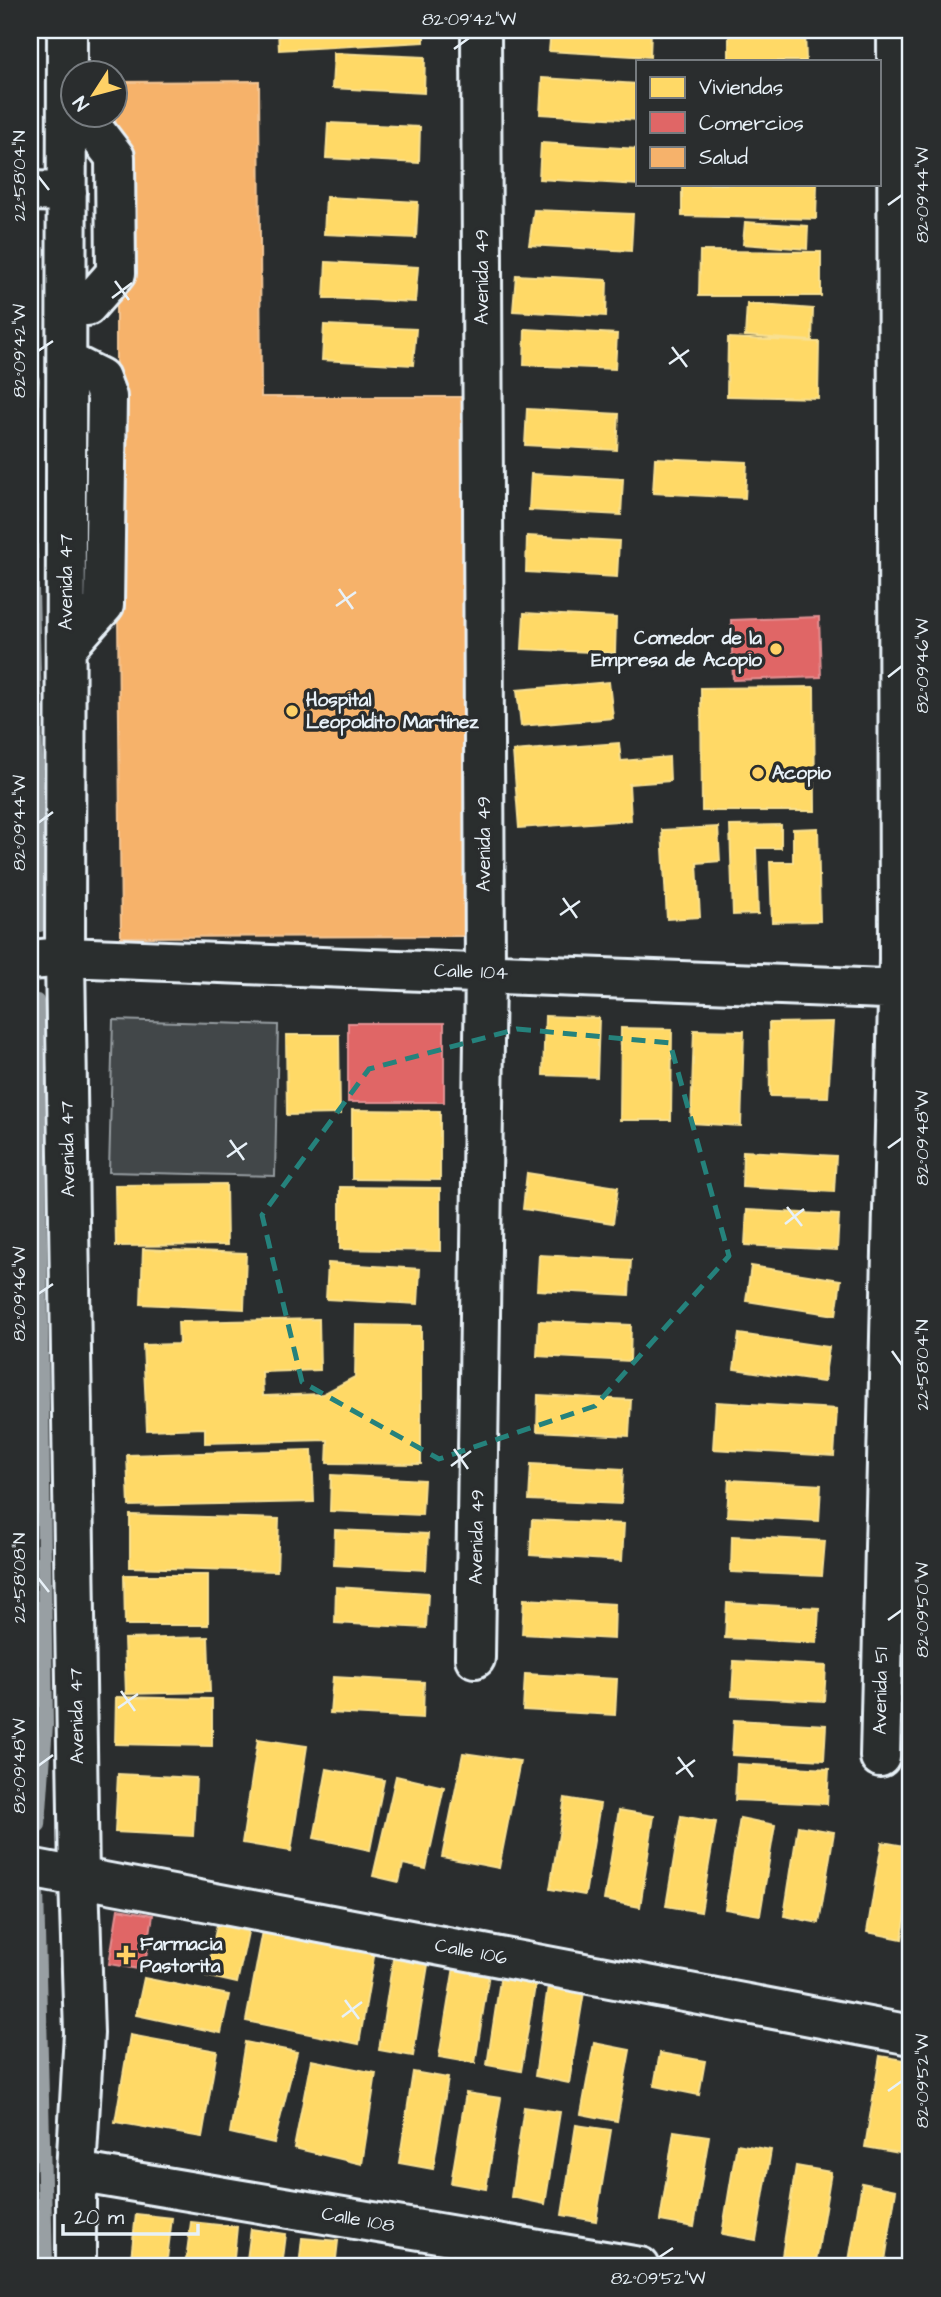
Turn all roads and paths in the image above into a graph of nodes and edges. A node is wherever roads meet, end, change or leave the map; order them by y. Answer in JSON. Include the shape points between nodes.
{"nodes":[{"id":1,"x":67,"y":30,"type":"edge"},
{"id":2,"x":481,"y":30,"type":"edge"},
{"id":3,"x":897,"y":30,"type":"edge"},
{"id":4,"x":67,"y":60,"type":"edge"},
{"id":5,"x":68,"y":130,"type":"edge"},
{"id":6,"x":88,"y":130,"type":"edge"},
{"id":7,"x":30,"y":191,"type":"edge"},
{"id":8,"x":67,"y":192,"type":"junction"},
{"id":9,"x":68,"y":306,"type":"junction"},
{"id":10,"x":48,"y":958,"type":"edge"},
{"id":11,"x":485,"y":972,"type":"junction"},
{"id":12,"x":905,"y":975,"type":"edge"},
{"id":13,"x":475,"y":1658,"type":"dead end"},
{"id":14,"x":880,"y":1757,"type":"dead end"},
{"id":15,"x":30,"y":1868,"type":"edge"},
{"id":16,"x":79,"y":1878,"type":"junction"},
{"id":17,"x":911,"y":2035,"type":"edge"},
{"id":18,"x":76,"y":2172,"type":"junction"},
{"id":19,"x":76,"y":2267,"type":"edge"},
{"id":20,"x":640,"y":2267,"type":"edge"}],
"edges":[{"from":1,"to":4,"type":"street","name":"Avenida 47"},
{"from":2,"to":11,"type":"street","name":"Avenida 49"},
{"from":3,"to":12,"type":"street","name":"Avenida 51"},
{"from":5,"to":8,"type":"street","name":"Avenida 47"},
{"from":6,"to":9,"type":"street","via":[[96,132],[115,157],[116,273],[87,306]]},
{"from":7,"to":8,"type":"street"},
{"from":8,"to":9,"type":"street","name":"Avenida 47"},
{"from":9,"to":10,"type":"street","name":"Avenida 47","via":[[66,648]]},
{"from":10,"to":11,"type":"street","name":"Calle 104"},
{"from":10,"to":16,"type":"street","name":"Avenida 47"},
{"from":11,"to":12,"type":"street","name":"Calle 104"},
{"from":11,"to":13,"type":"street","name":"Avenida 49"},
{"from":12,"to":14,"type":"street","name":"Avenida 51"},
{"from":15,"to":16,"type":"street","name":"Calle 106"},
{"from":16,"to":17,"type":"street","name":"Calle 106"},
{"from":16,"to":18,"type":"street","name":"Avenida 47","via":[[84,2033]]},
{"from":18,"to":19,"type":"street","name":"Avenida 47"},
{"from":18,"to":20,"type":"street","name":"Calle 108"}]}
